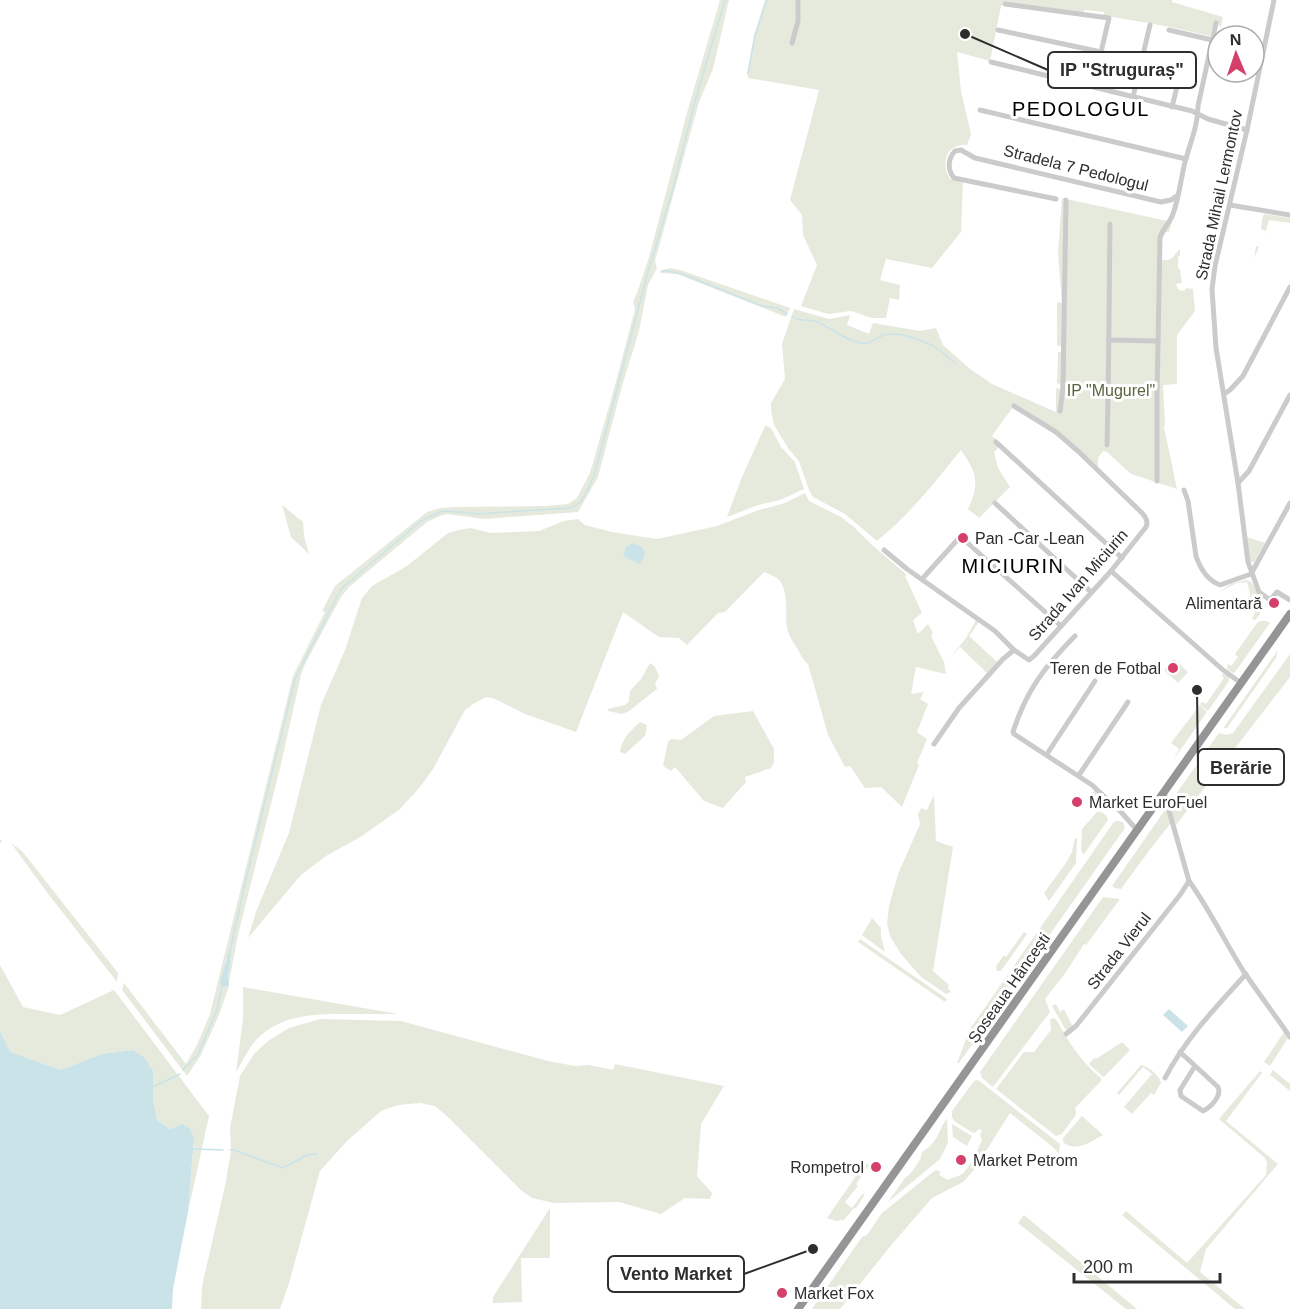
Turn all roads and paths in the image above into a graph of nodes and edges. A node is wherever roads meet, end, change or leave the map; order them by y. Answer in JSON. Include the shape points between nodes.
{"nodes":[{"id":1,"x":798,"y":0,"type":"edge"},
{"id":2,"x":1274,"y":0,"type":"edge"},
{"id":3,"x":1005,"y":4,"type":"dead end"},
{"id":4,"x":1150,"y":25,"type":"dead end"},
{"id":5,"x":998,"y":30,"type":"dead end"},
{"id":6,"x":1169,"y":30,"type":"dead end"},
{"id":7,"x":1206,"y":39,"type":"edge"},
{"id":8,"x":792,"y":44,"type":"dead end"},
{"id":9,"x":1101,"y":52,"type":"junction"},
{"id":10,"x":1185,"y":54,"type":"dead end"},
{"id":11,"x":991,"y":62,"type":"dead end"},
{"id":12,"x":1206,"y":68,"type":"edge"},
{"id":13,"x":1094,"y":87,"type":"junction"},
{"id":14,"x":1133,"y":97,"type":"junction"},
{"id":15,"x":1172,"y":106,"type":"junction"},
{"id":16,"x":980,"y":110,"type":"dead end"},
{"id":17,"x":1198,"y":114,"type":"junction"},
{"id":18,"x":1247,"y":130,"type":"junction"},
{"id":19,"x":1186,"y":159,"type":"junction"},
{"id":20,"x":1178,"y":195,"type":"junction"},
{"id":21,"x":1056,"y":199,"type":"dead end"},
{"id":22,"x":1066,"y":200,"type":"dead end"},
{"id":23,"x":1230,"y":205,"type":"junction"},
{"id":24,"x":1290,"y":215,"type":"edge"},
{"id":25,"x":1110,"y":224,"type":"dead end"},
{"id":26,"x":1290,"y":287,"type":"edge"},
{"id":27,"x":1109,"y":340,"type":"junction"},
{"id":28,"x":1158,"y":340,"type":"junction"},
{"id":29,"x":1224,"y":394,"type":"junction"},
{"id":30,"x":1290,"y":395,"type":"edge"},
{"id":31,"x":1014,"y":406,"type":"dead end"},
{"id":32,"x":1060,"y":411,"type":"dead end"},
{"id":33,"x":996,"y":442,"type":"dead end"},
{"id":34,"x":1107,"y":446,"type":"dead end"},
{"id":35,"x":1157,"y":481,"type":"dead end"},
{"id":36,"x":1238,"y":483,"type":"junction"},
{"id":37,"x":1184,"y":490,"type":"dead end"},
{"id":38,"x":995,"y":503,"type":"dead end"},
{"id":39,"x":1290,"y":503,"type":"edge"},
{"id":40,"x":884,"y":550,"type":"dead end"},
{"id":41,"x":1122,"y":558,"type":"junction"},
{"id":42,"x":1111,"y":571,"type":"junction"},
{"id":43,"x":1251,"y":574,"type":"junction"},
{"id":44,"x":922,"y":579,"type":"junction"},
{"id":45,"x":1091,"y":592,"type":"junction"},
{"id":46,"x":1290,"y":600,"type":"edge"},
{"id":47,"x":1290,"y":614,"type":"edge"},
{"id":48,"x":1061,"y":626,"type":"junction"},
{"id":49,"x":1075,"y":636,"type":"dead end"},
{"id":50,"x":1014,"y":650,"type":"junction"},
{"id":51,"x":1095,"y":681,"type":"dead end"},
{"id":52,"x":1241,"y":683,"type":"junction"},
{"id":53,"x":1128,"y":702,"type":"dead end"},
{"id":54,"x":934,"y":744,"type":"dead end"},
{"id":55,"x":1047,"y":754,"type":"junction"},
{"id":56,"x":1236,"y":755,"type":"dead end"},
{"id":57,"x":1241,"y":771,"type":"dead end"},
{"id":58,"x":1079,"y":775,"type":"junction"},
{"id":59,"x":1164,"y":792,"type":"junction"},
{"id":60,"x":1137,"y":830,"type":"junction"},
{"id":61,"x":1189,"y":881,"type":"junction"},
{"id":62,"x":1246,"y":974,"type":"junction"},
{"id":63,"x":1066,"y":1035,"type":"dead end"},
{"id":64,"x":1290,"y":1037,"type":"edge"},
{"id":65,"x":1180,"y":1052,"type":"junction"},
{"id":66,"x":1195,"y":1066,"type":"junction"},
{"id":67,"x":1165,"y":1078,"type":"dead end"},
{"id":68,"x":798,"y":1309,"type":"edge"}],
"edges":[{"from":1,"to":8,"type":"street"},
{"from":2,"to":18,"type":"street","name":"Strada Mihail Lermontov"},
{"from":3,"to":9,"type":"street","via":[[1109,18]]},
{"from":4,"to":14,"type":"street"},
{"from":5,"to":9,"type":"street"},
{"from":6,"to":7,"type":"street"},
{"from":9,"to":13,"type":"street"},
{"from":10,"to":15,"type":"street"},
{"from":11,"to":13,"type":"street"},
{"from":12,"to":17,"type":"street"},
{"from":13,"to":14,"type":"street"},
{"from":14,"to":15,"type":"street"},
{"from":15,"to":17,"type":"street"},
{"from":16,"to":19,"type":"street"},
{"from":17,"to":18,"type":"street"},
{"from":17,"to":19,"type":"street"},
{"from":18,"to":23,"type":"street","name":"Strada Mihail Lermontov"},
{"from":19,"to":20,"type":"street"},
{"from":20,"to":21,"type":"street","name":"Stradela 7 Pedologul","via":[[1164,202],[1151,200],[975,158],[962,150],[952,154],[949,164],[954,178]]},
{"from":20,"to":28,"type":"street","via":[[1173,215],[1160,238]]},
{"from":22,"to":32,"type":"street"},
{"from":23,"to":24,"type":"street"},
{"from":23,"to":29,"type":"street","name":"Strada Mihail Lermontov","via":[[1212,289]]},
{"from":25,"to":27,"type":"street"},
{"from":26,"to":29,"type":"street","via":[[1243,376]]},
{"from":27,"to":28,"type":"street"},
{"from":27,"to":34,"type":"street"},
{"from":28,"to":35,"type":"street"},
{"from":29,"to":36,"type":"street","name":"Strada Mihail Lermontov"},
{"from":30,"to":36,"type":"street","via":[[1249,471]]},
{"from":31,"to":41,"type":"street","name":"Strada Ivan Miciurin","via":[[1056,432],[1145,516],[1146,527]]},
{"from":33,"to":41,"type":"street"},
{"from":36,"to":43,"type":"street","name":"Strada Mihail Lermontov"},
{"from":37,"to":43,"type":"street","via":[[1199,565],[1220,585]]},
{"from":38,"to":45,"type":"street"},
{"from":39,"to":43,"type":"street"},
{"from":40,"to":44,"type":"street"},
{"from":41,"to":42,"type":"street","name":"Strada Ivan Miciurin"},
{"from":42,"to":45,"type":"street","name":"Strada Ivan Miciurin"},
{"from":42,"to":52,"type":"street"},
{"from":43,"to":46,"type":"street","name":"Strada Mihail Lermontov","via":[[1259,592],[1270,600],[1277,592]]},
{"from":44,"to":48,"type":"street","via":[[960,538],[964,539]]},
{"from":44,"to":50,"type":"street","via":[[995,631]]},
{"from":45,"to":48,"type":"street","name":"Strada Ivan Miciurin"},
{"from":47,"to":52,"type":"highway","name":"Șoseaua Hâncești"},
{"from":48,"to":50,"type":"street","name":"Strada Ivan Miciurin","via":[[1029,660]]},
{"from":49,"to":55,"type":"street","via":[[1038,677],[1013,732]]},
{"from":50,"to":54,"type":"street","name":"Strada Ivan Miciurin","via":[[959,708]]},
{"from":51,"to":55,"type":"street"},
{"from":52,"to":59,"type":"highway","name":"Șoseaua Hâncești"},
{"from":53,"to":58,"type":"street"},
{"from":55,"to":58,"type":"street"},
{"from":56,"to":57,"type":"street"},
{"from":58,"to":60,"type":"street"},
{"from":59,"to":60,"type":"highway","name":"Șoseaua Hâncești"},
{"from":59,"to":61,"type":"street"},
{"from":60,"to":68,"type":"highway","name":"Șoseaua Hâncești"},
{"from":61,"to":62,"type":"street"},
{"from":61,"to":63,"type":"street","name":"Strada Vierul"},
{"from":62,"to":64,"type":"street"},
{"from":62,"to":65,"type":"street"},
{"from":65,"to":66,"type":"street"},
{"from":65,"to":67,"type":"street"},
{"from":66,"to":66,"type":"street","via":[[1220,1093],[1203,1111],[1179,1093]]}]}
